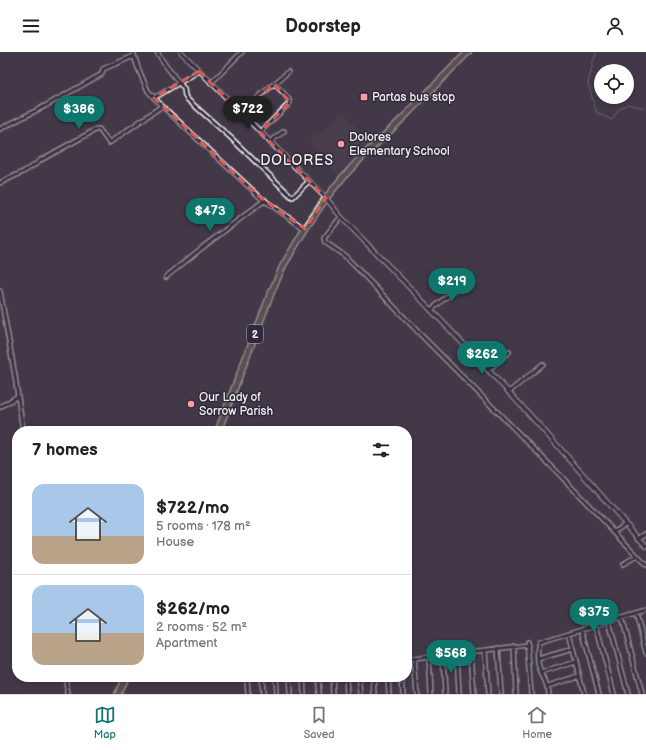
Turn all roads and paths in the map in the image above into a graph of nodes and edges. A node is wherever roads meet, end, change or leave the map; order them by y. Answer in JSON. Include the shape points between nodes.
{"nodes":[{"id":1,"x":157,"y":52,"type":"edge"},
{"id":2,"x":242,"y":52,"type":"edge"},
{"id":3,"x":468,"y":52,"type":"edge"},
{"id":4,"x":184,"y":53,"type":"edge"},
{"id":5,"x":133,"y":54,"type":"edge"},
{"id":6,"x":199,"y":71,"type":"junction"},
{"id":7,"x":288,"y":72,"type":"dead end"},
{"id":8,"x":180,"y":83,"type":"junction"},
{"id":9,"x":211,"y":83,"type":"junction"},
{"id":10,"x":274,"y":84,"type":"junction"},
{"id":11,"x":154,"y":98,"type":"junction"},
{"id":12,"x":162,"y":106,"type":"junction"},
{"id":13,"x":242,"y":113,"type":"junction"},
{"id":14,"x":0,"y":129,"type":"edge"},
{"id":15,"x":284,"y":131,"type":"dead end"},
{"id":16,"x":260,"y":132,"type":"junction"},
{"id":17,"x":270,"y":142,"type":"junction"},
{"id":18,"x":309,"y":181,"type":"junction"},
{"id":19,"x":0,"y":183,"type":"edge"},
{"id":20,"x":326,"y":198,"type":"junction"},
{"id":21,"x":265,"y":200,"type":"junction"},
{"id":22,"x":341,"y":218,"type":"junction"},
{"id":23,"x":305,"y":229,"type":"junction"},
{"id":24,"x":166,"y":277,"type":"dead end"},
{"id":25,"x":464,"y":282,"type":"dead end"},
{"id":26,"x":0,"y":291,"type":"edge"},
{"id":27,"x":431,"y":310,"type":"junction"},
{"id":28,"x":509,"y":352,"type":"dead end"},
{"id":29,"x":543,"y":364,"type":"dead end"},
{"id":30,"x":488,"y":370,"type":"junction"},
{"id":31,"x":509,"y":392,"type":"junction"},
{"id":32,"x":18,"y":396,"type":"junction"},
{"id":33,"x":0,"y":407,"type":"edge"},
{"id":34,"x":22,"y":426,"type":"edge"},
{"id":35,"x":220,"y":426,"type":"edge"},
{"id":36,"x":625,"y":524,"type":"junction"},
{"id":37,"x":614,"y":532,"type":"junction"},
{"id":38,"x":646,"y":534,"type":"edge"},
{"id":39,"x":639,"y":539,"type":"junction"},
{"id":40,"x":646,"y":546,"type":"edge"},
{"id":41,"x":637,"y":556,"type":"junction"},
{"id":42,"x":622,"y":564,"type":"dead end"},
{"id":43,"x":646,"y":565,"type":"edge"},
{"id":44,"x":646,"y":610,"type":"edge"},
{"id":45,"x":636,"y":613,"type":"junction"},
{"id":46,"x":622,"y":617,"type":"junction"},
{"id":47,"x":609,"y":621,"type":"junction"},
{"id":48,"x":596,"y":625,"type":"junction"},
{"id":49,"x":582,"y":629,"type":"junction"},
{"id":50,"x":569,"y":633,"type":"junction"},
{"id":51,"x":514,"y":646,"type":"junction"},
{"id":52,"x":498,"y":648,"type":"junction"},
{"id":53,"x":573,"y":649,"type":"junction"},
{"id":54,"x":485,"y":650,"type":"junction"},
{"id":55,"x":471,"y":652,"type":"junction"},
{"id":56,"x":646,"y":652,"type":"edge"},
{"id":57,"x":457,"y":653,"type":"junction"},
{"id":58,"x":443,"y":655,"type":"junction"},
{"id":59,"x":429,"y":657,"type":"junction"},
{"id":60,"x":414,"y":659,"type":"joint"},
{"id":61,"x":538,"y":659,"type":"junction"},
{"id":62,"x":576,"y":662,"type":"junction"},
{"id":63,"x":541,"y":673,"type":"junction"},
{"id":64,"x":579,"y":676,"type":"junction"},
{"id":65,"x":66,"y":682,"type":"edge"},
{"id":66,"x":123,"y":682,"type":"edge"},
{"id":67,"x":247,"y":682,"type":"edge"},
{"id":68,"x":261,"y":682,"type":"edge"},
{"id":69,"x":275,"y":682,"type":"edge"},
{"id":70,"x":290,"y":682,"type":"edge"},
{"id":71,"x":303,"y":682,"type":"edge"},
{"id":72,"x":318,"y":682,"type":"edge"},
{"id":73,"x":332,"y":682,"type":"edge"},
{"id":74,"x":346,"y":682,"type":"edge"},
{"id":75,"x":360,"y":682,"type":"edge"},
{"id":76,"x":374,"y":682,"type":"edge"},
{"id":77,"x":388,"y":682,"type":"edge"},
{"id":78,"x":402,"y":682,"type":"edge"},
{"id":79,"x":548,"y":686,"type":"junction"},
{"id":80,"x":68,"y":694,"type":"edge"},
{"id":81,"x":118,"y":694,"type":"edge"},
{"id":82,"x":248,"y":694,"type":"edge"},
{"id":83,"x":262,"y":694,"type":"edge"},
{"id":84,"x":276,"y":694,"type":"edge"},
{"id":85,"x":290,"y":694,"type":"edge"},
{"id":86,"x":304,"y":694,"type":"edge"},
{"id":87,"x":319,"y":694,"type":"edge"},
{"id":88,"x":333,"y":694,"type":"edge"},
{"id":89,"x":347,"y":694,"type":"edge"},
{"id":90,"x":361,"y":694,"type":"edge"},
{"id":91,"x":375,"y":694,"type":"edge"},
{"id":92,"x":389,"y":694,"type":"edge"},
{"id":93,"x":403,"y":694,"type":"edge"},
{"id":94,"x":417,"y":694,"type":"edge"},
{"id":95,"x":431,"y":694,"type":"edge"},
{"id":96,"x":445,"y":694,"type":"edge"},
{"id":97,"x":459,"y":694,"type":"edge"},
{"id":98,"x":474,"y":694,"type":"edge"},
{"id":99,"x":488,"y":694,"type":"edge"},
{"id":100,"x":501,"y":694,"type":"edge"},
{"id":101,"x":516,"y":694,"type":"edge"},
{"id":102,"x":531,"y":694,"type":"edge"},
{"id":103,"x":548,"y":694,"type":"edge"},
{"id":104,"x":584,"y":694,"type":"edge"},
{"id":105,"x":599,"y":694,"type":"edge"},
{"id":106,"x":614,"y":694,"type":"edge"},
{"id":107,"x":628,"y":694,"type":"edge"},
{"id":108,"x":642,"y":694,"type":"edge"}],
"edges":[{"from":1,"to":8,"type":"street"},
{"from":2,"to":9,"type":"street"},
{"from":3,"to":20,"type":"highway","number":"2","via":[[364,155]]},
{"from":4,"to":6,"type":"street"},
{"from":5,"to":11,"type":"street","via":[[146,89]]},
{"from":5,"to":14,"type":"street","via":[[103,69],[102,74]]},
{"from":6,"to":8,"type":"street"},
{"from":6,"to":9,"type":"street"},
{"from":7,"to":10,"type":"street"},
{"from":8,"to":11,"type":"street"},
{"from":8,"to":18,"type":"street","via":[[187,99],[291,196],[293,197]]},
{"from":9,"to":13,"type":"street"},
{"from":10,"to":13,"type":"street"},
{"from":10,"to":16,"type":"street","via":[[290,102]]},
{"from":11,"to":12,"type":"street"},
{"from":12,"to":19,"type":"street","via":[[109,143],[97,129]]},
{"from":12,"to":21,"type":"street"},
{"from":13,"to":16,"type":"street"},
{"from":15,"to":17,"type":"street"},
{"from":16,"to":17,"type":"street"},
{"from":17,"to":18,"type":"street"},
{"from":18,"to":20,"type":"street"},
{"from":20,"to":22,"type":"street"},
{"from":20,"to":23,"type":"highway","number":"2"},
{"from":21,"to":23,"type":"street"},
{"from":21,"to":24,"type":"street"},
{"from":22,"to":27,"type":"street"},
{"from":22,"to":37,"type":"street","via":[[324,238],[325,242],[345,256],[378,289]]},
{"from":23,"to":35,"type":"highway","number":"2","via":[[283,266],[271,293]]},
{"from":25,"to":27,"type":"street"},
{"from":26,"to":32,"type":"street"},
{"from":27,"to":30,"type":"street"},
{"from":28,"to":30,"type":"street"},
{"from":29,"to":31,"type":"street"},
{"from":30,"to":31,"type":"street"},
{"from":31,"to":36,"type":"street"},
{"from":32,"to":33,"type":"street"},
{"from":32,"to":34,"type":"street"},
{"from":36,"to":37,"type":"street"},
{"from":36,"to":39,"type":"street"},
{"from":37,"to":41,"type":"street"},
{"from":38,"to":39,"type":"street"},
{"from":39,"to":40,"type":"street"},
{"from":41,"to":42,"type":"street"},
{"from":41,"to":43,"type":"street"},
{"from":44,"to":45,"type":"street"},
{"from":45,"to":46,"type":"street"},
{"from":45,"to":56,"type":"street"},
{"from":46,"to":47,"type":"street"},
{"from":46,"to":108,"type":"street"},
{"from":47,"to":48,"type":"street"},
{"from":47,"to":107,"type":"street"},
{"from":48,"to":49,"type":"street"},
{"from":48,"to":106,"type":"street"},
{"from":49,"to":50,"type":"street"},
{"from":49,"to":105,"type":"street"},
{"from":50,"to":53,"type":"street"},
{"from":50,"to":61,"type":"street","via":[[539,642]]},
{"from":51,"to":52,"type":"street"},
{"from":51,"to":101,"type":"street"},
{"from":51,"to":102,"type":"street","via":[[528,644]]},
{"from":52,"to":54,"type":"street"},
{"from":52,"to":100,"type":"street"},
{"from":53,"to":61,"type":"street"},
{"from":53,"to":62,"type":"street"},
{"from":54,"to":55,"type":"street"},
{"from":54,"to":99,"type":"street"},
{"from":55,"to":57,"type":"street"},
{"from":55,"to":98,"type":"street"},
{"from":57,"to":58,"type":"street"},
{"from":57,"to":97,"type":"street"},
{"from":58,"to":59,"type":"street"},
{"from":58,"to":96,"type":"street"},
{"from":59,"to":60,"type":"street"},
{"from":59,"to":95,"type":"street"},
{"from":60,"to":94,"type":"street"},
{"from":61,"to":63,"type":"street"},
{"from":62,"to":63,"type":"street"},
{"from":62,"to":64,"type":"street"},
{"from":63,"to":79,"type":"street"},
{"from":64,"to":79,"type":"street"},
{"from":64,"to":104,"type":"street"},
{"from":65,"to":80,"type":"street"},
{"from":66,"to":81,"type":"highway"},
{"from":67,"to":82,"type":"street"},
{"from":68,"to":83,"type":"street"},
{"from":69,"to":84,"type":"street"},
{"from":70,"to":85,"type":"street"},
{"from":71,"to":86,"type":"street"},
{"from":72,"to":87,"type":"street"},
{"from":73,"to":88,"type":"street"},
{"from":74,"to":89,"type":"street"},
{"from":75,"to":90,"type":"street"},
{"from":76,"to":91,"type":"street"},
{"from":77,"to":92,"type":"street"},
{"from":78,"to":93,"type":"street"},
{"from":79,"to":103,"type":"street"}]}
